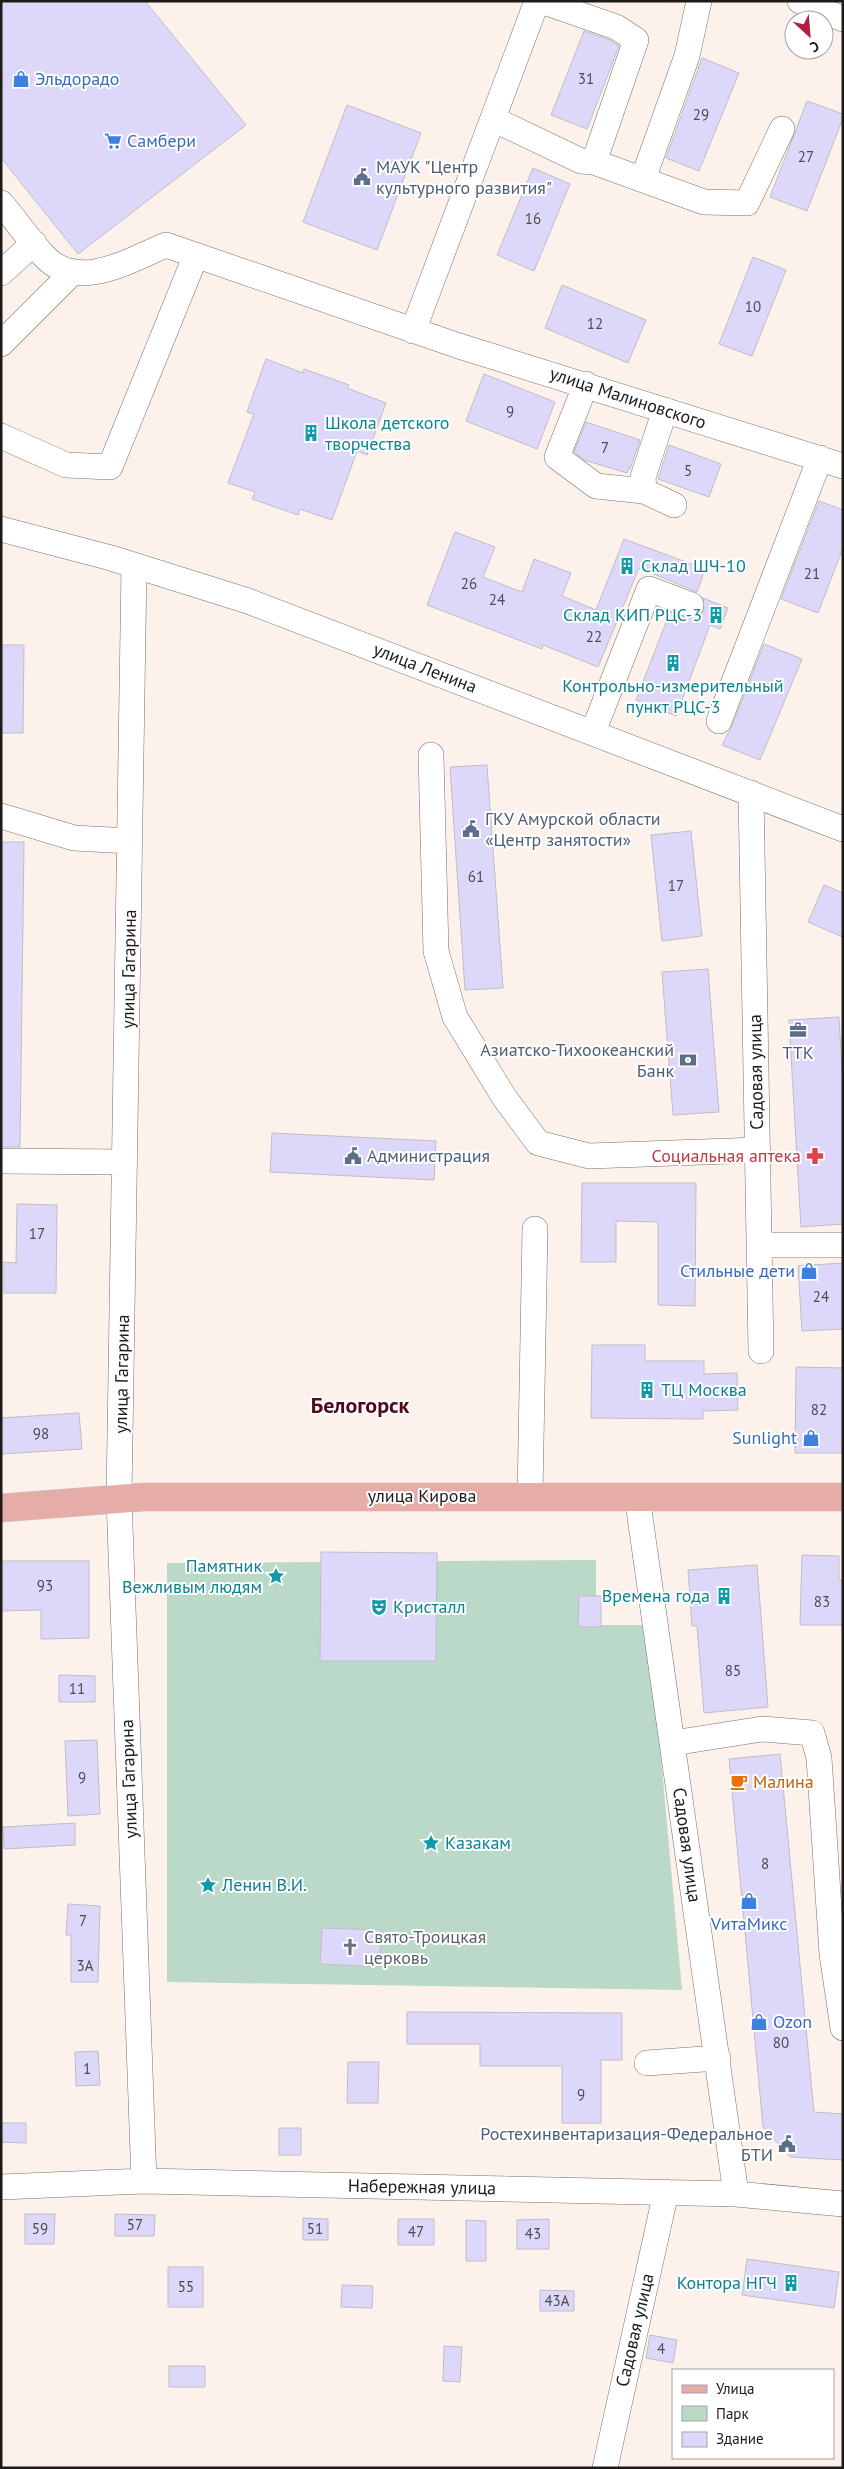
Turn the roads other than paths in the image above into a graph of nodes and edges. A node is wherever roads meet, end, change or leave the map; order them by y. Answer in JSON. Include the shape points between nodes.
{"nodes":[{"id":1,"x":537,"y":1,"type":"edge"},
{"id":2,"x":542,"y":1,"type":"edge"},
{"id":3,"x":699,"y":1,"type":"edge"},
{"id":4,"x":800,"y":1,"type":"edge"},
{"id":5,"x":843,"y":19,"type":"edge"},
{"id":6,"x":493,"y":119,"type":"junction"},
{"id":7,"x":782,"y":129,"type":"dead end"},
{"id":8,"x":594,"y":162,"type":"junction"},
{"id":9,"x":643,"y":179,"type":"junction"},
{"id":10,"x":1,"y":202,"type":"edge"},
{"id":11,"x":34,"y":243,"type":"junction"},
{"id":12,"x":196,"y":255,"type":"junction"},
{"id":13,"x":72,"y":273,"type":"junction"},
{"id":14,"x":1,"y":274,"type":"edge"},
{"id":15,"x":413,"y":331,"type":"junction"},
{"id":16,"x":1,"y":344,"type":"edge"},
{"id":17,"x":586,"y":384,"type":"junction"},
{"id":18,"x":665,"y":410,"type":"junction"},
{"id":19,"x":1,"y":436,"type":"edge"},
{"id":20,"x":831,"y":462,"type":"edge"},
{"id":21,"x":644,"y":491,"type":"junction"},
{"id":22,"x":674,"y":504,"type":"dead end"},
{"id":23,"x":1,"y":511,"type":"edge"},
{"id":24,"x":1,"y":529,"type":"edge"},
{"id":25,"x":111,"y":558,"type":"junction"},
{"id":26,"x":134,"y":567,"type":"junction"},
{"id":27,"x":691,"y":605,"type":"dead end"},
{"id":28,"x":719,"y":721,"type":"dead end"},
{"id":29,"x":593,"y":732,"type":"junction"},
{"id":30,"x":431,"y":755,"type":"dead end"},
{"id":31,"x":751,"y":793,"type":"junction"},
{"id":32,"x":1,"y":816,"type":"edge"},
{"id":33,"x":843,"y":829,"type":"edge"},
{"id":34,"x":130,"y":841,"type":"junction"},
{"id":35,"x":758,"y":1150,"type":"junction"},
{"id":36,"x":1,"y":1161,"type":"edge"},
{"id":37,"x":125,"y":1162,"type":"junction"},
{"id":38,"x":535,"y":1229,"type":"dead end"},
{"id":39,"x":760,"y":1245,"type":"junction"},
{"id":40,"x":843,"y":1245,"type":"edge"},
{"id":41,"x":762,"y":1351,"type":"dead end"},
{"id":42,"x":530,"y":1496,"type":"junction"},
{"id":43,"x":637,"y":1496,"type":"junction"},
{"id":44,"x":843,"y":1497,"type":"edge"},
{"id":45,"x":119,"y":1498,"type":"junction"},
{"id":46,"x":1,"y":1508,"type":"edge"},
{"id":47,"x":673,"y":1743,"type":"junction"},
{"id":48,"x":843,"y":2028,"type":"edge"},
{"id":49,"x":718,"y":2058,"type":"junction"},
{"id":50,"x":647,"y":2063,"type":"dead end"},
{"id":51,"x":144,"y":2181,"type":"junction"},
{"id":52,"x":1,"y":2187,"type":"edge"},
{"id":53,"x":666,"y":2192,"type":"junction"},
{"id":54,"x":736,"y":2194,"type":"junction"},
{"id":55,"x":843,"y":2204,"type":"edge"},
{"id":56,"x":604,"y":2468,"type":"edge"}],
"edges":[{"from":1,"to":6,"type":"street"},
{"from":2,"to":8,"type":"street","via":[[616,27],[636,40]]},
{"from":3,"to":9,"type":"street","via":[[687,56]]},
{"from":4,"to":5,"type":"street"},
{"from":6,"to":8,"type":"street","via":[[581,160]]},
{"from":6,"to":15,"type":"street"},
{"from":7,"to":9,"type":"street","via":[[747,203],[704,202]]},
{"from":8,"to":9,"type":"street"},
{"from":10,"to":11,"type":"street"},
{"from":11,"to":13,"type":"street","via":[[46,258]]},
{"from":11,"to":14,"type":"street"},
{"from":12,"to":13,"type":"street","name":"улица Малиновского","via":[[166,245],[97,272]]},
{"from":12,"to":15,"type":"street","name":"улица Малиновского"},
{"from":12,"to":19,"type":"street","via":[[110,467],[66,465]]},
{"from":13,"to":16,"type":"street"},
{"from":15,"to":17,"type":"street","name":"улица Малиновского"},
{"from":17,"to":18,"type":"street","name":"улица Малиновского"},
{"from":17,"to":21,"type":"street","via":[[557,457],[596,486]]},
{"from":18,"to":20,"type":"street","name":"улица Малиновского"},
{"from":18,"to":21,"type":"street","via":[[643,477]]},
{"from":20,"to":28,"type":"street"},
{"from":21,"to":22,"type":"street"},
{"from":23,"to":25,"type":"street"},
{"from":24,"to":25,"type":"street","name":"улица Ленина"},
{"from":25,"to":26,"type":"street","name":"улица Ленина"},
{"from":26,"to":29,"type":"street","name":"улица Ленина","via":[[187,580],[248,601]]},
{"from":26,"to":34,"type":"street","name":"улица Гагарина"},
{"from":27,"to":29,"type":"street","via":[[649,589]]},
{"from":29,"to":31,"type":"street","name":"улица Ленина"},
{"from":30,"to":35,"type":"street","via":[[436,951],[455,1017],[504,1097],[538,1142],[589,1156]]},
{"from":31,"to":33,"type":"street","name":"улица Ленина"},
{"from":31,"to":35,"type":"street","name":"Садовая улица"},
{"from":32,"to":34,"type":"street","via":[[74,838]]},
{"from":34,"to":37,"type":"street","name":"улица Гагарина"},
{"from":35,"to":39,"type":"street","name":"Садовая улица"},
{"from":36,"to":37,"type":"street"},
{"from":37,"to":45,"type":"street","name":"улица Гагарина"},
{"from":38,"to":42,"type":"street"},
{"from":39,"to":40,"type":"street"},
{"from":39,"to":41,"type":"street","name":"Садовая улица"},
{"from":42,"to":43,"type":"main road","name":"улица Кирова"},
{"from":42,"to":45,"type":"main road","name":"улица Кирова"},
{"from":43,"to":44,"type":"main road","name":"улица Кирова"},
{"from":43,"to":47,"type":"street","name":"Садовая улица"},
{"from":45,"to":46,"type":"main road","name":"улица Кирова"},
{"from":45,"to":51,"type":"street","name":"улица Гагарина"},
{"from":47,"to":48,"type":"street","via":[[762,1729],[812,1733],[819,1758],[832,1954]]},
{"from":47,"to":49,"type":"street","name":"Садовая улица"},
{"from":49,"to":50,"type":"street"},
{"from":49,"to":54,"type":"street","name":"Садовая улица"},
{"from":51,"to":52,"type":"street","name":"Набережная улица"},
{"from":51,"to":53,"type":"street","name":"Набережная улица"},
{"from":53,"to":54,"type":"street","name":"Набережная улица"},
{"from":53,"to":56,"type":"street","name":"Садовая улица"},
{"from":54,"to":55,"type":"street","name":"Набережная улица"}]}
